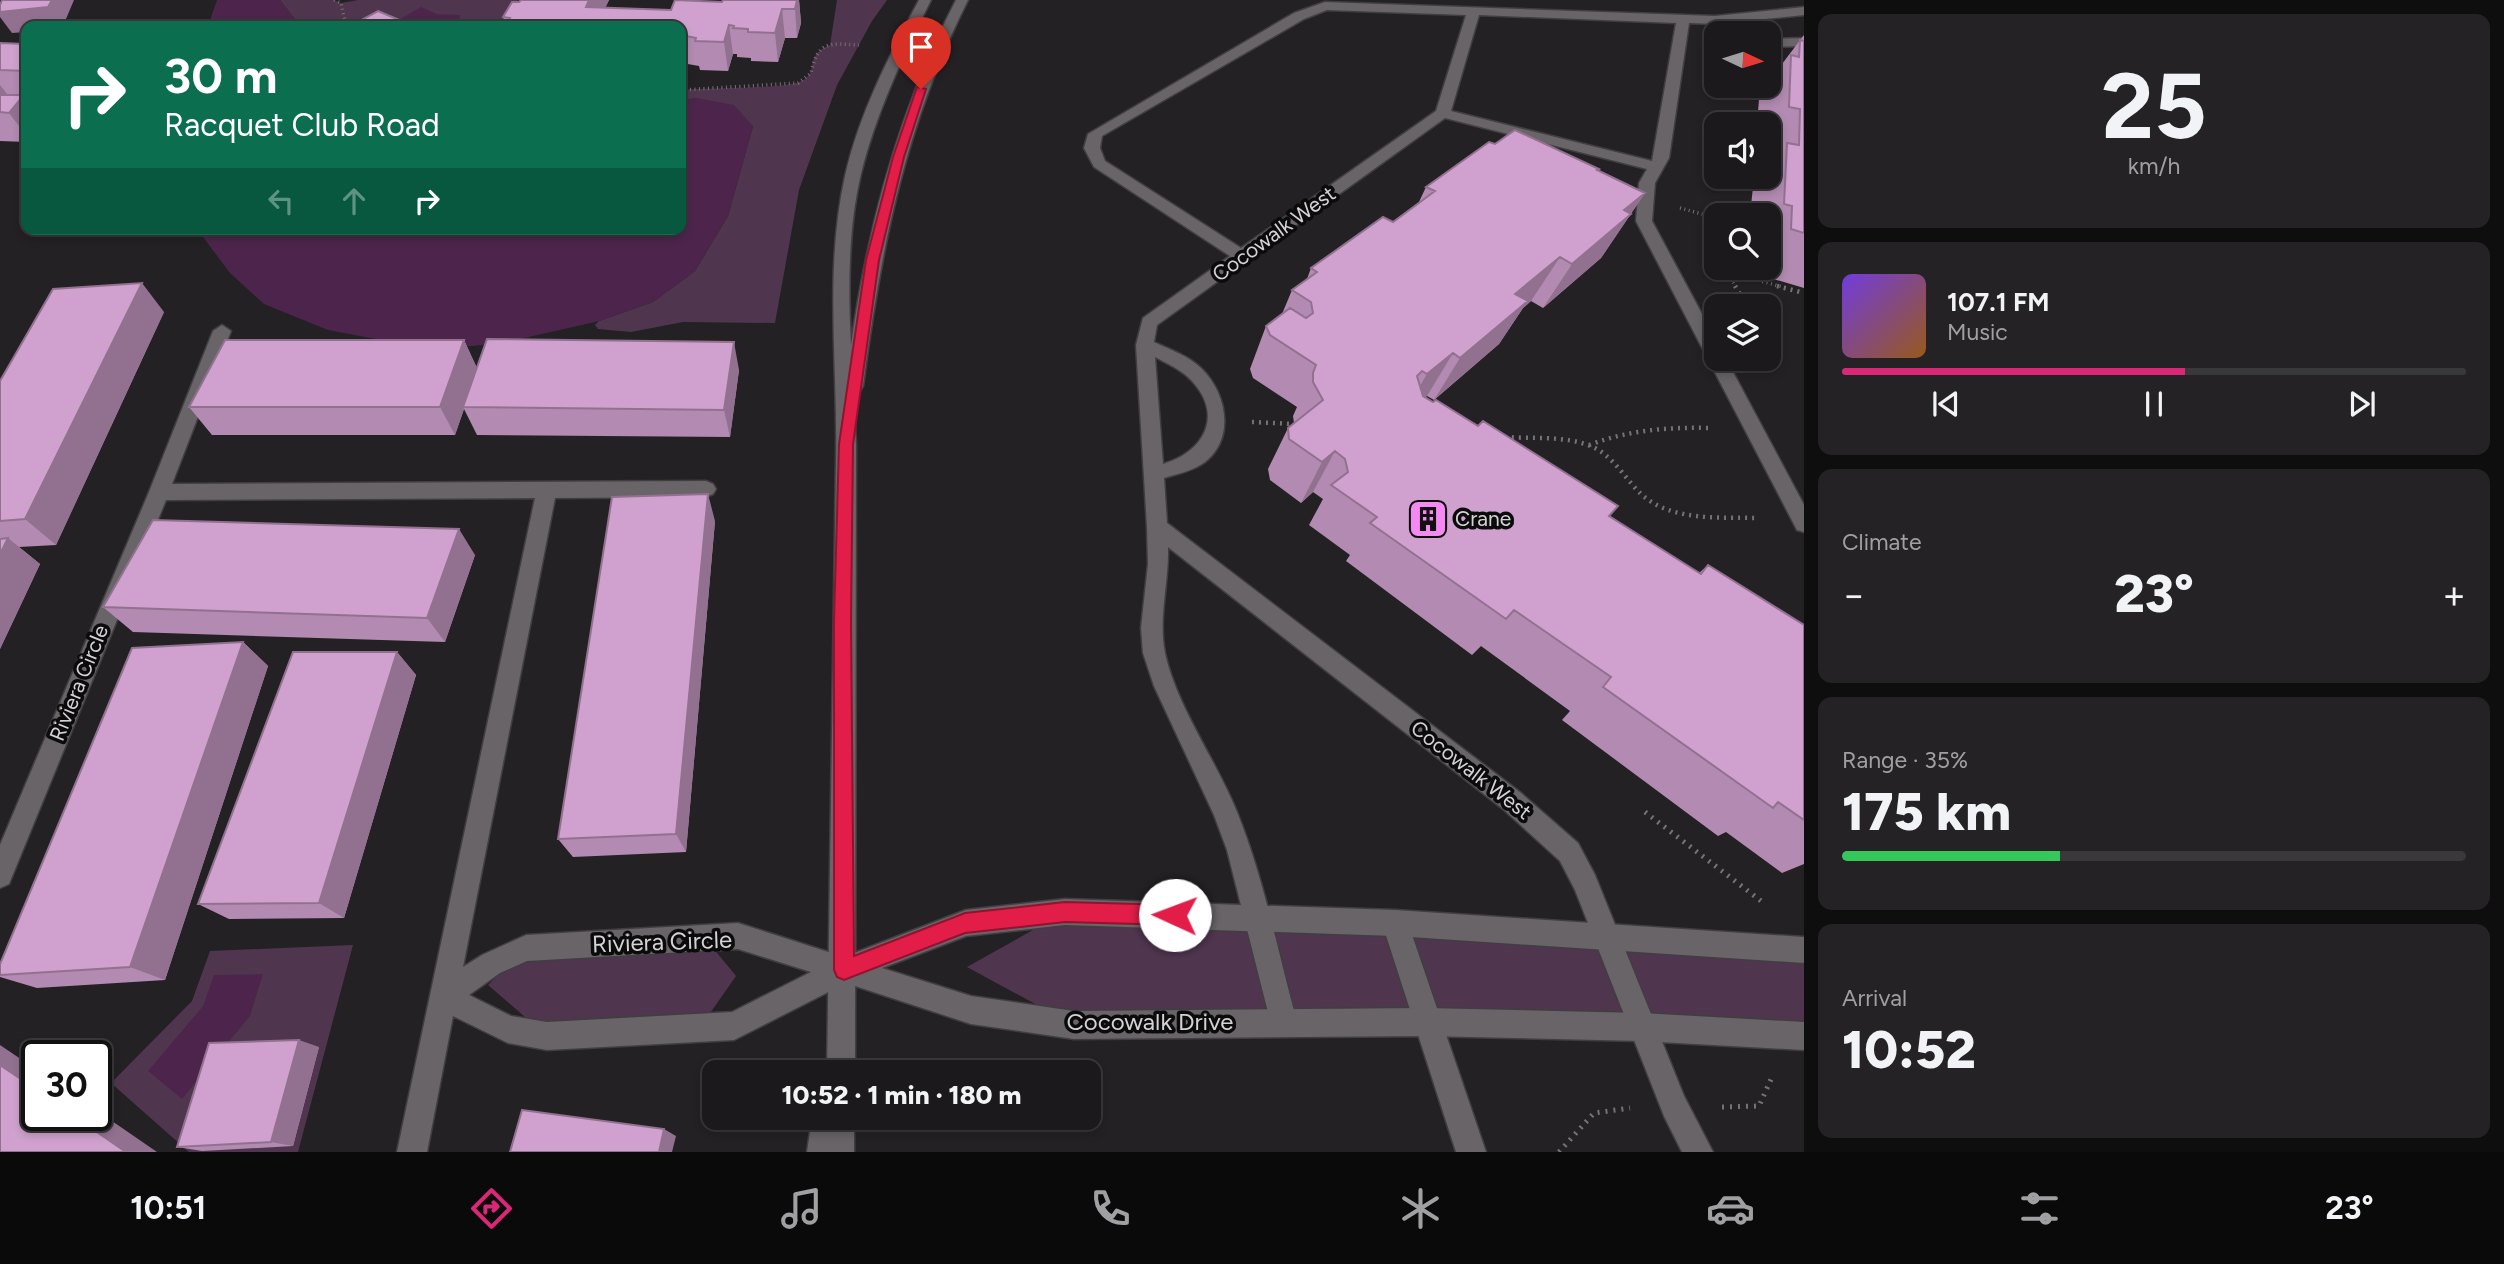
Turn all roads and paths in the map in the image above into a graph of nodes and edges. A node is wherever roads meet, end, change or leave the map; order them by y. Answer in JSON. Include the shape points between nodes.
{"nodes":[{"id":1,"x":334,"y":0,"type":"edge"},
{"id":2,"x":926,"y":0,"type":"edge"},
{"id":3,"x":962,"y":0,"type":"edge"},
{"id":4,"x":1474,"y":11,"type":"junction"},
{"id":5,"x":1804,"y":11,"type":"edge"},
{"id":6,"x":1683,"y":19,"type":"junction"},
{"id":7,"x":345,"y":21,"type":"edge"},
{"id":8,"x":1704,"y":27,"type":"edge"},
{"id":9,"x":1804,"y":42,"type":"edge"},
{"id":10,"x":1782,"y":43,"type":"edge"},
{"id":11,"x":859,"y":45,"type":"dead end"},
{"id":12,"x":686,"y":90,"type":"edge"},
{"id":13,"x":1443,"y":113,"type":"junction"},
{"id":14,"x":1655,"y":166,"type":"junction"},
{"id":15,"x":1675,"y":207,"type":"dead end"},
{"id":16,"x":1704,"y":215,"type":"edge"},
{"id":17,"x":1243,"y":257,"type":"junction"},
{"id":18,"x":1760,"y":280,"type":"edge"},
{"id":19,"x":1804,"y":293,"type":"edge"},
{"id":20,"x":222,"y":331,"type":"dead end"},
{"id":21,"x":1145,"y":345,"type":"junction"},
{"id":22,"x":1240,"y":422,"type":"dead end"},
{"id":23,"x":1294,"y":424,"type":"edge"},
{"id":24,"x":1754,"y":430,"type":"junction"},
{"id":25,"x":1503,"y":437,"type":"edge"},
{"id":26,"x":846,"y":444,"type":"junction"},
{"id":27,"x":1589,"y":445,"type":"junction"},
{"id":28,"x":1154,"y":474,"type":"junction"},
{"id":29,"x":706,"y":489,"type":"dead end"},
{"id":30,"x":547,"y":490,"type":"junction"},
{"id":31,"x":159,"y":492,"type":"junction"},
{"id":32,"x":1762,"y":518,"type":"dead end"},
{"id":33,"x":1804,"y":524,"type":"edge"},
{"id":34,"x":1157,"y":527,"type":"junction"},
{"id":35,"x":1645,"y":812,"type":"dead end"},
{"id":36,"x":0,"y":875,"type":"edge"},
{"id":37,"x":1766,"y":905,"type":"dead end"},
{"id":38,"x":1257,"y":917,"type":"junction"},
{"id":39,"x":1395,"y":923,"type":"junction"},
{"id":40,"x":1606,"y":939,"type":"junction"},
{"id":41,"x":1804,"y":950,"type":"edge"},
{"id":42,"x":844,"y":970,"type":"junction"},
{"id":43,"x":443,"y":996,"type":"junction"},
{"id":44,"x":1283,"y":1021,"type":"junction"},
{"id":45,"x":1426,"y":1022,"type":"junction"},
{"id":46,"x":1641,"y":1027,"type":"junction"},
{"id":47,"x":1804,"y":1036,"type":"edge"},
{"id":48,"x":833,"y":1060,"type":"edge"},
{"id":49,"x":841,"y":1060,"type":"edge"},
{"id":50,"x":1774,"y":1072,"type":"dead end"},
{"id":51,"x":1718,"y":1107,"type":"dead end"},
{"id":52,"x":1631,"y":1108,"type":"dead end"},
{"id":53,"x":825,"y":1130,"type":"edge"},
{"id":54,"x":840,"y":1130,"type":"edge"},
{"id":55,"x":412,"y":1152,"type":"edge"},
{"id":56,"x":822,"y":1152,"type":"edge"},
{"id":57,"x":839,"y":1152,"type":"edge"},
{"id":58,"x":1471,"y":1152,"type":"edge"},
{"id":59,"x":1559,"y":1152,"type":"edge"},
{"id":60,"x":1698,"y":1152,"type":"edge"}],
"edges":[{"from":1,"to":7,"type":"path","via":[[341,4]]},
{"from":2,"to":26,"type":"street","via":[[894,60],[853,176],[842,270]]},
{"from":3,"to":26,"type":"street","via":[[930,64],[888,195],[873,260]]},
{"from":4,"to":6,"type":"street"},
{"from":4,"to":13,"type":"street"},
{"from":4,"to":17,"type":"street","via":[[1325,6],[1299,16],[1096,134],[1092,148],[1099,164]]},
{"from":5,"to":6,"type":"street","via":[[1732,20]]},
{"from":6,"to":8,"type":"street"},
{"from":6,"to":14,"type":"street","via":[[1661,158]]},
{"from":9,"to":10,"type":"street"},
{"from":11,"to":12,"type":"path","via":[[830,45],[818,50],[811,73],[798,83]]},
{"from":13,"to":14,"type":"street"},
{"from":13,"to":17,"type":"street","name":"Cocowalk West"},
{"from":14,"to":24,"type":"street","via":[[1643,212],[1649,234]]},
{"from":15,"to":16,"type":"path"},
{"from":17,"to":21,"type":"street","name":"Cocowalk West","via":[[1149,322]]},
{"from":18,"to":19,"type":"path"},
{"from":20,"to":31,"type":"street","name":"Riviera Circle"},
{"from":21,"to":28,"type":"street","name":"Cocowalk West"},
{"from":21,"to":28,"type":"street","via":[[1197,375],[1215,408],[1216,430],[1205,450],[1186,463]]},
{"from":22,"to":23,"type":"path"},
{"from":24,"to":27,"type":"path","via":[[1674,426],[1610,436]]},
{"from":24,"to":33,"type":"street"},
{"from":25,"to":27,"type":"path"},
{"from":26,"to":42,"type":"street"},
{"from":27,"to":32,"type":"path","via":[[1622,469],[1634,487],[1658,505],[1692,514]]},
{"from":28,"to":34,"type":"street","name":"Cocowalk West"},
{"from":29,"to":30,"type":"street"},
{"from":30,"to":31,"type":"street"},
{"from":30,"to":43,"type":"street"},
{"from":31,"to":36,"type":"street","name":"Riviera Circle"},
{"from":34,"to":38,"type":"street","via":[[1154,653],[1181,722],[1225,811]]},
{"from":34,"to":40,"type":"street","name":"Cocowalk West","via":[[1555,838],[1578,866]]},
{"from":35,"to":37,"type":"path"},
{"from":38,"to":39,"type":"street"},
{"from":38,"to":42,"type":"street","via":[[1065,912],[965,923]]},
{"from":38,"to":44,"type":"street"},
{"from":39,"to":40,"type":"street"},
{"from":39,"to":45,"type":"street"},
{"from":40,"to":41,"type":"street"},
{"from":40,"to":46,"type":"street","name":"Cocowalk West"},
{"from":42,"to":43,"type":"street","name":"Riviera Circle","via":[[738,936],[526,948],[491,964]]},
{"from":42,"to":43,"type":"street","via":[[734,1026],[699,1029],[547,1035],[508,1029]]},
{"from":42,"to":44,"type":"street","name":"Cocowalk Drive","via":[[971,1010],[1074,1025]]},
{"from":42,"to":48,"type":"street"},
{"from":42,"to":49,"type":"street"},
{"from":43,"to":55,"type":"street"},
{"from":44,"to":45,"type":"street","name":"Cocowalk Drive"},
{"from":45,"to":46,"type":"street","name":"Cocowalk Drive"},
{"from":45,"to":58,"type":"street"},
{"from":46,"to":47,"type":"street","name":"Cocowalk Drive"},
{"from":46,"to":60,"type":"street","name":"Cocowalk West"},
{"from":50,"to":51,"type":"path","via":[[1759,1106]]},
{"from":52,"to":59,"type":"path","via":[[1594,1113]]},
{"from":53,"to":56,"type":"street"},
{"from":54,"to":57,"type":"street"}]}
